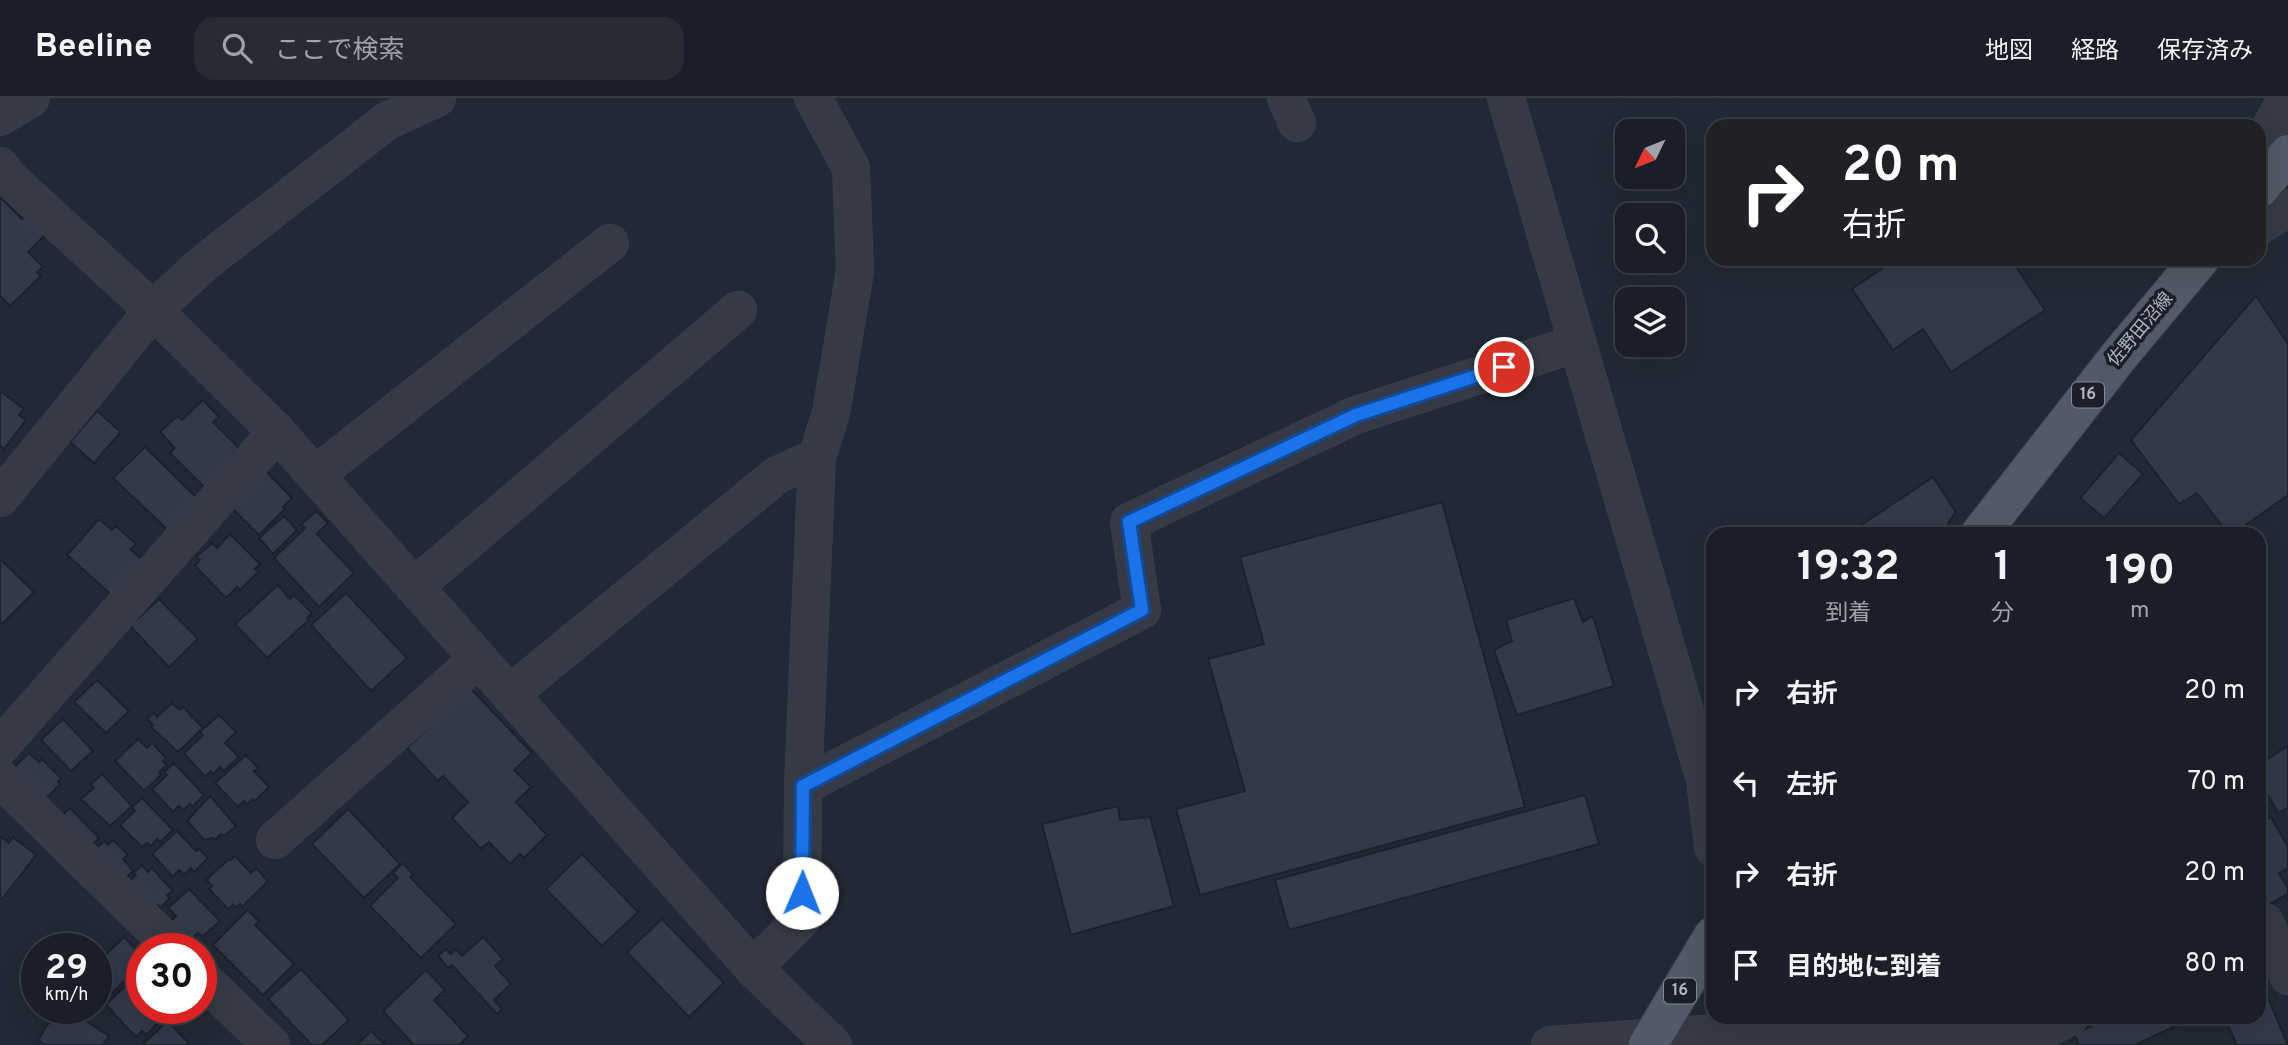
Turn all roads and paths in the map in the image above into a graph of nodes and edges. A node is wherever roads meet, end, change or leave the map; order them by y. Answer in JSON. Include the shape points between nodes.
{"nodes":[{"id":1,"x":31,"y":98,"type":"edge"},
{"id":2,"x":437,"y":98,"type":"edge"},
{"id":3,"x":813,"y":98,"type":"edge"},
{"id":4,"x":1506,"y":98,"type":"edge"},
{"id":5,"x":2287,"y":98,"type":"edge"},
{"id":6,"x":0,"y":117,"type":"edge"},
{"id":7,"x":2266,"y":136,"type":"edge"},
{"id":8,"x":2288,"y":154,"type":"edge"},
{"id":9,"x":0,"y":166,"type":"edge"},
{"id":10,"x":2266,"y":181,"type":"edge"},
{"id":11,"x":2288,"y":208,"type":"edge"},
{"id":12,"x":2266,"y":222,"type":"edge"},
{"id":13,"x":610,"y":243,"type":"dead end"},
{"id":14,"x":2196,"y":266,"type":"edge"},
{"id":15,"x":153,"y":310,"type":"junction"},
{"id":16,"x":738,"y":310,"type":"dead end"},
{"id":17,"x":1578,"y":343,"type":"junction"},
{"id":18,"x":277,"y":432,"type":"junction"},
{"id":19,"x":817,"y":457,"type":"junction"},
{"id":20,"x":315,"y":475,"type":"junction"},
{"id":21,"x":0,"y":498,"type":"edge"},
{"id":22,"x":1985,"y":527,"type":"edge"},
{"id":23,"x":414,"y":587,"type":"junction"},
{"id":24,"x":478,"y":659,"type":"junction"},
{"id":25,"x":510,"y":694,"type":"junction"},
{"id":26,"x":0,"y":747,"type":"edge"},
{"id":27,"x":0,"y":778,"type":"edge"},
{"id":28,"x":803,"y":786,"type":"junction"},
{"id":29,"x":1706,"y":788,"type":"edge"},
{"id":30,"x":275,"y":840,"type":"dead end"},
{"id":31,"x":2271,"y":920,"type":"edge"},
{"id":32,"x":158,"y":933,"type":"edge"},
{"id":33,"x":1706,"y":948,"type":"edge"},
{"id":34,"x":753,"y":968,"type":"junction"},
{"id":35,"x":2288,"y":976,"type":"edge"},
{"id":36,"x":217,"y":993,"type":"edge"},
{"id":37,"x":2056,"y":1024,"type":"edge"},
{"id":38,"x":1650,"y":1041,"type":"edge"},
{"id":39,"x":271,"y":1045,"type":"edge"},
{"id":40,"x":833,"y":1045,"type":"edge"},
{"id":41,"x":1550,"y":1045,"type":"edge"}],
"edges":[{"from":1,"to":6,"type":"street"},
{"from":2,"to":15,"type":"street","via":[[387,121],[204,263]]},
{"from":3,"to":19,"type":"street","via":[[851,168],[855,271],[831,413]]},
{"from":4,"to":17,"type":"street"},
{"from":5,"to":7,"type":"street"},
{"from":8,"to":10,"type":"main road"},
{"from":9,"to":15,"type":"street"},
{"from":11,"to":12,"type":"street"},
{"from":13,"to":20,"type":"street"},
{"from":14,"to":22,"type":"main road","name":"佐野田沼線","number":"16"},
{"from":15,"to":18,"type":"street"},
{"from":15,"to":21,"type":"street"},
{"from":16,"to":23,"type":"street"},
{"from":17,"to":28,"type":"street","via":[[1356,415],[1129,522],[1142,610]]},
{"from":17,"to":29,"type":"street"},
{"from":18,"to":20,"type":"street"},
{"from":18,"to":26,"type":"street"},
{"from":19,"to":25,"type":"street","via":[[776,475]]},
{"from":19,"to":28,"type":"street"},
{"from":20,"to":23,"type":"street"},
{"from":23,"to":24,"type":"street"},
{"from":24,"to":25,"type":"street"},
{"from":24,"to":30,"type":"street"},
{"from":25,"to":34,"type":"street"},
{"from":27,"to":32,"type":"street"},
{"from":28,"to":34,"type":"street","via":[[802,919]]},
{"from":31,"to":35,"type":"street"},
{"from":33,"to":38,"type":"main road","number":"16"},
{"from":34,"to":40,"type":"street"},
{"from":36,"to":39,"type":"street"},
{"from":37,"to":38,"type":"street","via":[[2014,1035],[1729,1032]]},
{"from":38,"to":41,"type":"street"}]}
